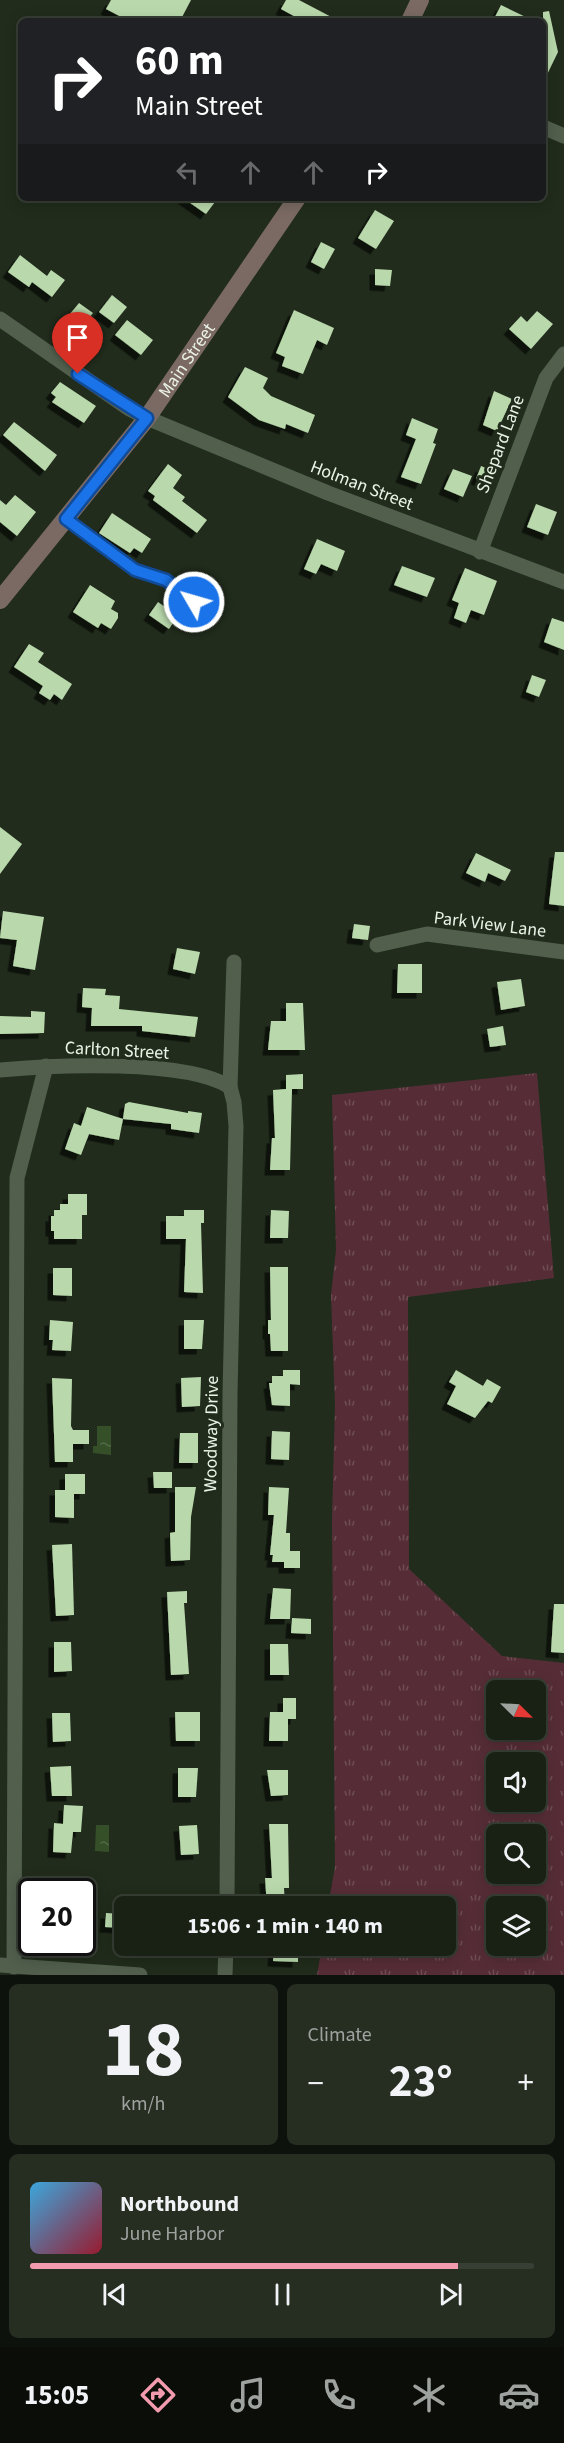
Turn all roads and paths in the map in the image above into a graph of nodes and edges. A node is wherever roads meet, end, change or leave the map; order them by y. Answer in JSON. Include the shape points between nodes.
{"nodes":[{"id":1,"x":420,"y":0,"type":"edge"},
{"id":2,"x":411,"y":18,"type":"edge"},
{"id":3,"x":546,"y":128,"type":"edge"},
{"id":4,"x":564,"y":136,"type":"edge"},
{"id":5,"x":295,"y":201,"type":"edge"},
{"id":6,"x":0,"y":319,"type":"edge"},
{"id":7,"x":564,"y":354,"type":"edge"},
{"id":8,"x":147,"y":418,"type":"junction"},
{"id":9,"x":66,"y":519,"type":"junction"},
{"id":10,"x":480,"y":552,"type":"junction"},
{"id":11,"x":564,"y":582,"type":"edge"},
{"id":12,"x":0,"y":600,"type":"edge"},
{"id":13,"x":194,"y":602,"type":"dead end"},
{"id":14,"x":376,"y":945,"type":"dead end"},
{"id":15,"x":564,"y":952,"type":"edge"},
{"id":16,"x":234,"y":962,"type":"dead end"},
{"id":17,"x":46,"y":1066,"type":"junction"},
{"id":18,"x":0,"y":1070,"type":"edge"},
{"id":19,"x":230,"y":1087,"type":"junction"},
{"id":20,"x":227,"y":1896,"type":"edge"},
{"id":21,"x":226,"y":1956,"type":"edge"},
{"id":22,"x":7,"y":1966,"type":"edge"},
{"id":23,"x":140,"y":1975,"type":"edge"},
{"id":24,"x":225,"y":1975,"type":"edge"}],
"edges":[{"from":1,"to":2,"type":"main road"},
{"from":3,"to":4,"type":"street"},
{"from":5,"to":8,"type":"main road","name":"Main Street"},
{"from":6,"to":8,"type":"street","name":"Holman Street"},
{"from":7,"to":10,"type":"street","name":"Shepard Lane","via":[[546,378]]},
{"from":8,"to":9,"type":"main road","name":"Main Street"},
{"from":8,"to":10,"type":"street","name":"Holman Street"},
{"from":9,"to":12,"type":"main road","name":"Main Street"},
{"from":9,"to":13,"type":"lane","via":[[135,570],[166,580]]},
{"from":10,"to":11,"type":"street","name":"Holman Street"},
{"from":14,"to":15,"type":"street","name":"Park View Lane","via":[[427,934]]},
{"from":16,"to":19,"type":"street","name":"Woodway Drive"},
{"from":17,"to":18,"type":"street","name":"Carlton Street"},
{"from":17,"to":19,"type":"street","name":"Carlton Street","via":[[199,1073]]},
{"from":17,"to":22,"type":"street","via":[[17,1178]]},
{"from":19,"to":20,"type":"street","name":"Woodway Drive","via":[[236,1126]]},
{"from":21,"to":24,"type":"street"},
{"from":22,"to":23,"type":"street"}]}
